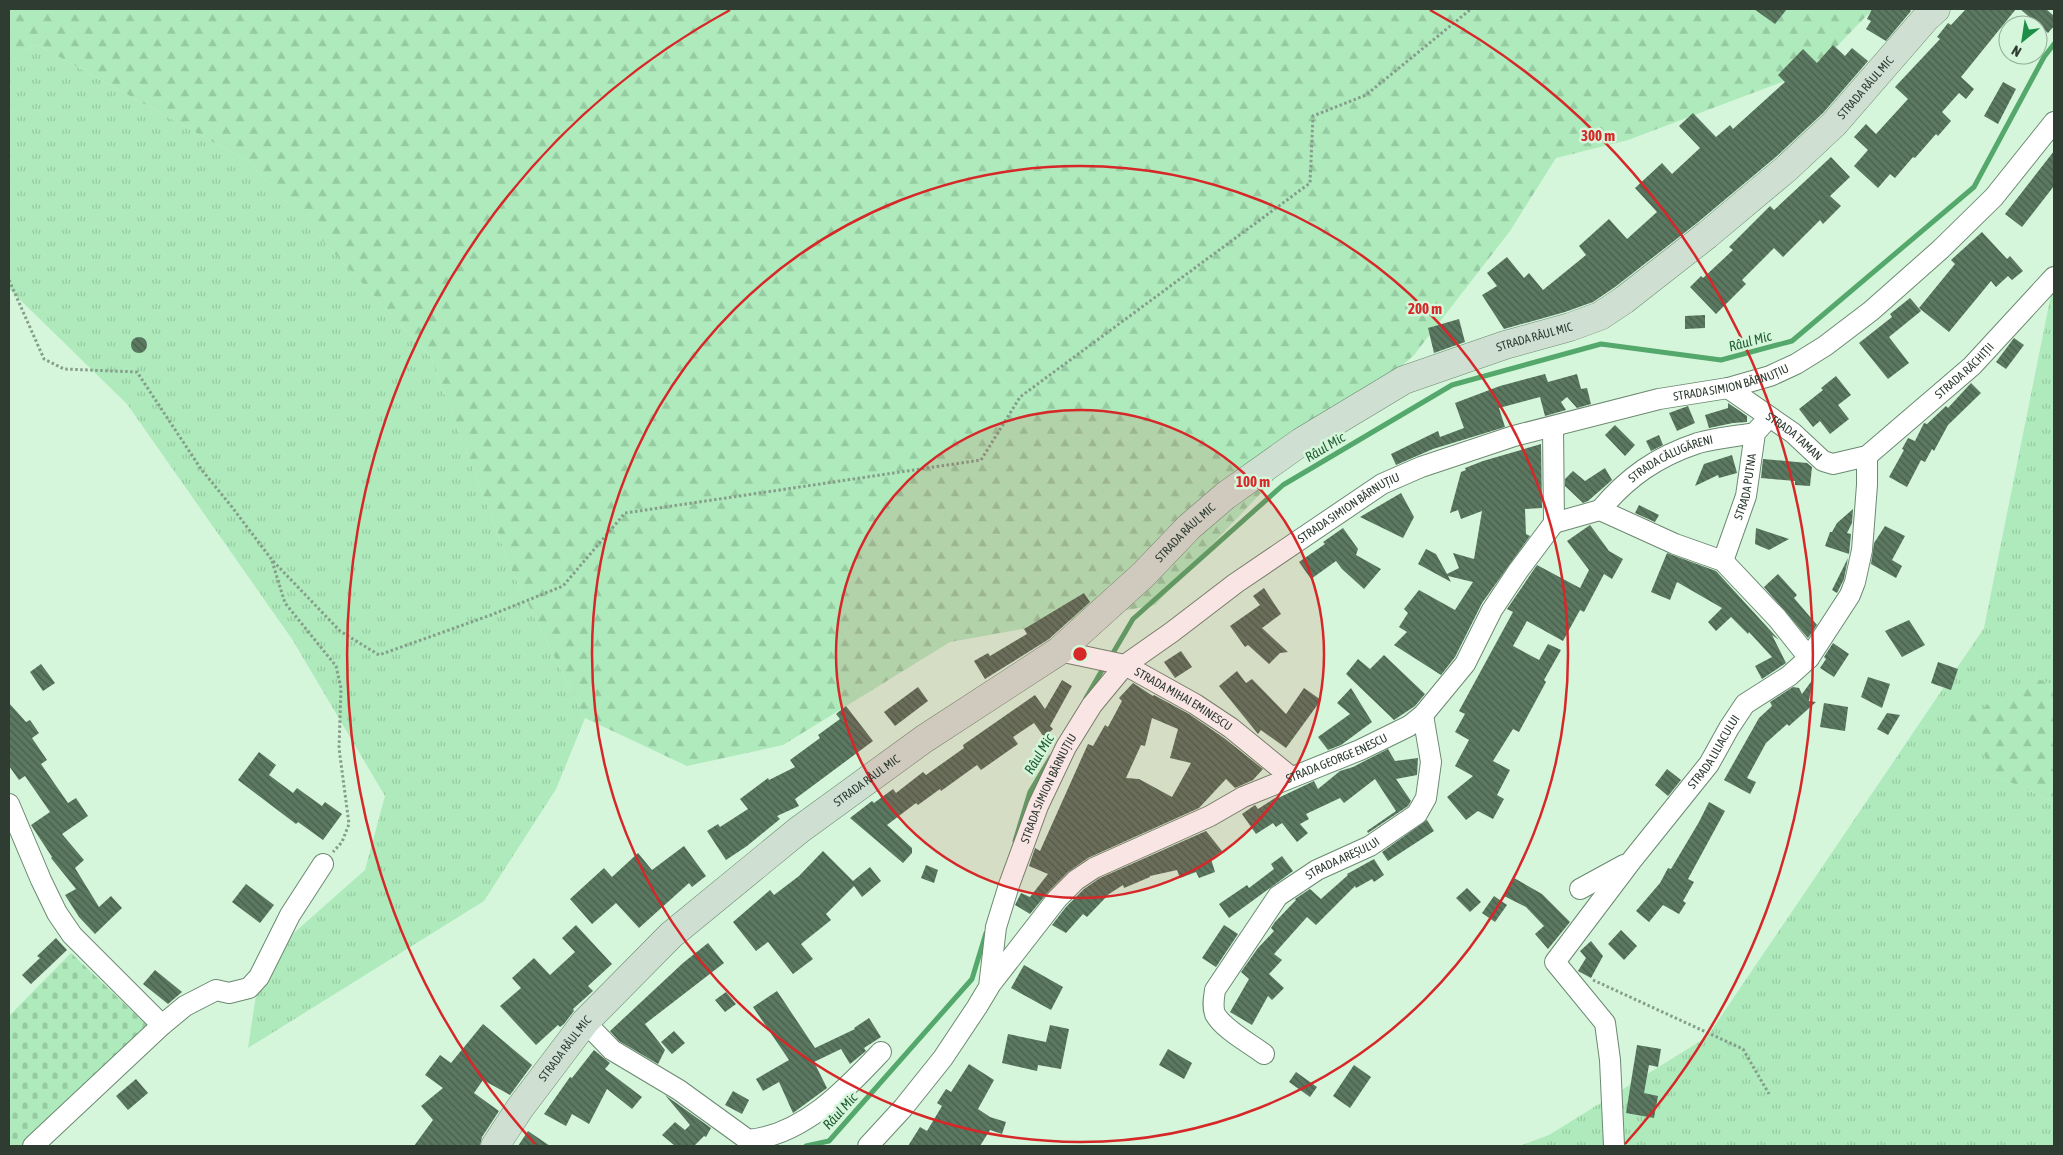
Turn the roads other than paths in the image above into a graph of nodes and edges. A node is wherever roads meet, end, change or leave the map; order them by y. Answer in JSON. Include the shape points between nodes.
{"nodes":[{"id":1,"x":1936,"y":9,"type":"edge"},
{"id":2,"x":2054,"y":122,"type":"edge"},
{"id":3,"x":2054,"y":277,"type":"edge"},
{"id":4,"x":1728,"y":388,"type":"junction"},
{"id":5,"x":1770,"y":416,"type":"junction"},
{"id":6,"x":1553,"y":427,"type":"junction"},
{"id":7,"x":1755,"y":433,"type":"junction"},
{"id":8,"x":1867,"y":456,"type":"junction"},
{"id":9,"x":1600,"y":510,"type":"junction"},
{"id":10,"x":1554,"y":523,"type":"junction"},
{"id":11,"x":1723,"y":561,"type":"junction"},
{"id":12,"x":1059,"y":651,"type":"junction"},
{"id":13,"x":1808,"y":658,"type":"junction"},
{"id":14,"x":1119,"y":664,"type":"junction"},
{"id":15,"x":1423,"y":715,"type":"junction"},
{"id":16,"x":1291,"y":777,"type":"junction"},
{"id":17,"x":9,"y":804,"type":"edge"},
{"id":18,"x":1632,"y":860,"type":"junction"},
{"id":19,"x":323,"y":864,"type":"road end"},
{"id":20,"x":1580,"y":889,"type":"dead end"},
{"id":21,"x":989,"y":987,"type":"junction"},
{"id":22,"x":584,"y":1022,"type":"junction"},
{"id":23,"x":162,"y":1025,"type":"junction"},
{"id":24,"x":881,"y":1052,"type":"dead end"},
{"id":25,"x":1264,"y":1054,"type":"dead end"},
{"id":26,"x":33,"y":1146,"type":"edge"},
{"id":27,"x":495,"y":1146,"type":"edge"},
{"id":28,"x":868,"y":1146,"type":"edge"},
{"id":29,"x":1614,"y":1146,"type":"edge"}],
"edges":[{"from":1,"to":12,"type":"street","name":"STRADA RÂUL MIC","via":[[1834,124],[1787,168],[1624,300],[1600,316],[1570,327],[1505,345],[1404,380],[1300,442],[1225,496],[1189,527],[1119,598]]},
{"from":2,"to":4,"type":"street","name":"STRADA SIMION BĂRNUȚIU","via":[[1994,196],[1941,249],[1871,311],[1796,364],[1770,376]]},
{"from":3,"to":8,"type":"street","name":"STRADA RĂCHIȚII","via":[[1972,366]]},
{"from":4,"to":5,"type":"street","name":"STRADA TAMAN"},
{"from":4,"to":6,"type":"street","name":"STRADA SIMION BĂRNUȚIU","via":[[1659,399]]},
{"from":5,"to":7,"type":"street"},
{"from":5,"to":8,"type":"street","name":"STRADA TAMAN","via":[[1822,461],[1833,464]]},
{"from":6,"to":10,"type":"street"},
{"from":6,"to":14,"type":"street","name":"STRADA SIMION BĂRNUȚIU","via":[[1478,447],[1382,484],[1236,583],[1172,632]]},
{"from":7,"to":9,"type":"street","name":"STRADA CĂLUGĂRENI","via":[[1699,443],[1668,455],[1617,489]]},
{"from":7,"to":11,"type":"street","name":"STRADA PUTNA","via":[[1746,496]]},
{"from":8,"to":13,"type":"street","name":"STRADA LILIACULUI","via":[[1862,550],[1855,582],[1850,595]]},
{"from":9,"to":10,"type":"street"},
{"from":9,"to":11,"type":"street","via":[[1675,544]]},
{"from":10,"to":15,"type":"street","name":"STRADA GEORGE ENESCU","via":[[1492,610],[1464,664]]},
{"from":11,"to":13,"type":"street","via":[[1777,618]]},
{"from":12,"to":14,"type":"street","name":"STRADA MIHAI EMINESCU"},
{"from":12,"to":22,"type":"street","name":"STRADA RÂUL MIC","via":[[924,739],[799,830],[671,935]]},
{"from":13,"to":18,"type":"street","name":"STRADA LILIACULUI","via":[[1789,676],[1745,704],[1709,764]]},
{"from":14,"to":16,"type":"street","name":"STRADA MIHAI EMINESCU","via":[[1210,714]]},
{"from":14,"to":21,"type":"street","name":"STRADA SIMION BĂRNUȚIU","via":[[1066,747],[1038,806],[996,927]]},
{"from":15,"to":16,"type":"street","name":"STRADA GEORGE ENESCU","via":[[1409,726],[1360,750]]},
{"from":15,"to":25,"type":"street","name":"STRADA AREȘULUI","via":[[1431,762],[1426,798],[1417,814],[1370,846],[1317,870],[1278,896],[1215,990],[1215,1013],[1222,1023]]},
{"from":16,"to":21,"type":"street","name":"STRADA GEORGE ENESCU","via":[[1094,868],[1076,880],[1038,922]]},
{"from":17,"to":23,"type":"street","via":[[40,880],[72,935]]},
{"from":18,"to":20,"type":"street"},
{"from":18,"to":29,"type":"street","name":"STRADA LILIACULUI","via":[[1555,962],[1605,1023]]},
{"from":19,"to":23,"type":"street","via":[[290,915],[259,977],[249,988],[229,993],[216,990],[206,994]]},
{"from":21,"to":28,"type":"street","name":"STRADA SIMION BĂRNUȚIU","via":[[942,1058]]},
{"from":22,"to":24,"type":"street","via":[[612,1050],[679,1090],[748,1140],[762,1139],[813,1115],[849,1086]]},
{"from":22,"to":27,"type":"street","name":"STRADA RÂUL MIC"},
{"from":23,"to":26,"type":"street"}]}
